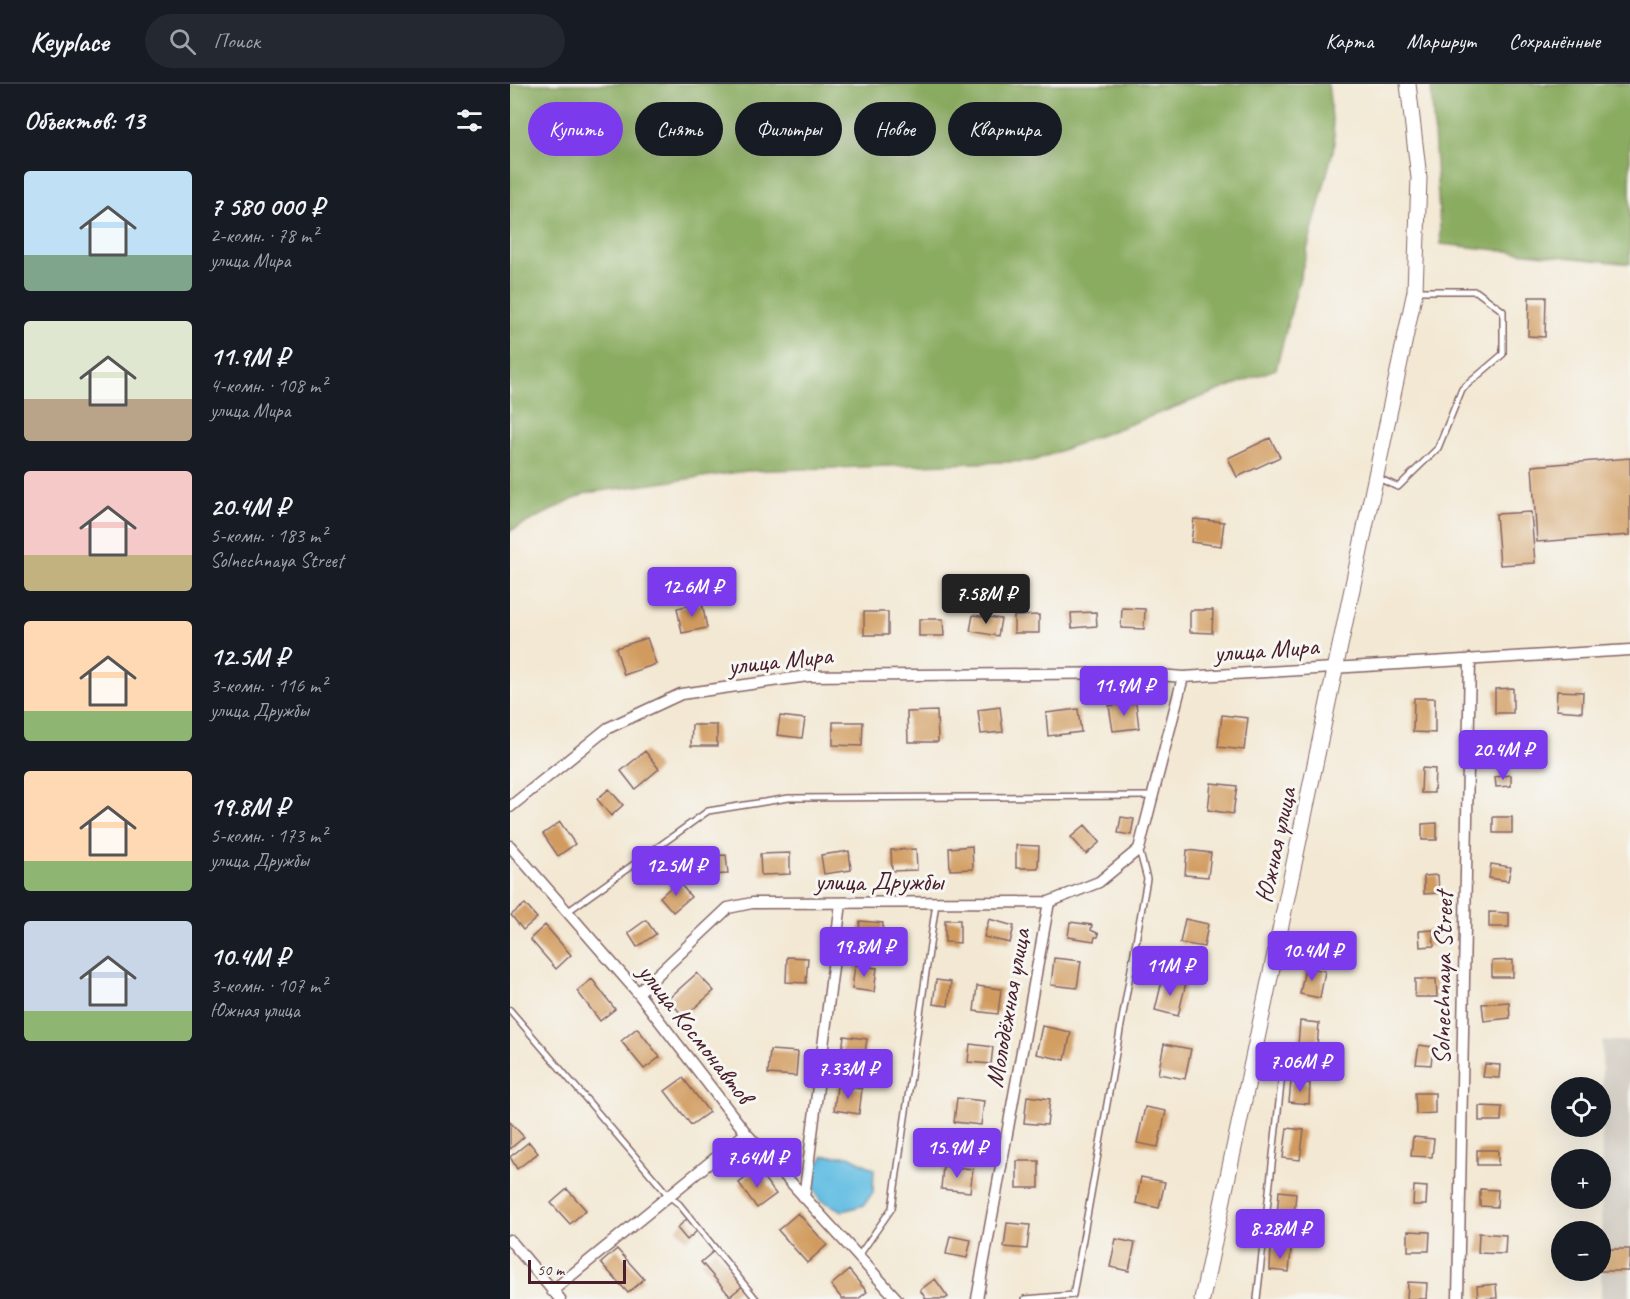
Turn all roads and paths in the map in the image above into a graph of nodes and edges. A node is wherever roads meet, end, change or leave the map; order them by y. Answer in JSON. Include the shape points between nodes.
{"nodes":[{"id":1,"x":1408,"y":84,"type":"edge"},
{"id":2,"x":1415,"y":291,"type":"junction"},
{"id":3,"x":1376,"y":477,"type":"junction"},
{"id":4,"x":1630,"y":650,"type":"edge"},
{"id":5,"x":1470,"y":659,"type":"junction"},
{"id":6,"x":1338,"y":666,"type":"junction"},
{"id":7,"x":1183,"y":677,"type":"junction"},
{"id":8,"x":1153,"y":796,"type":"junction"},
{"id":9,"x":510,"y":807,"type":"edge"},
{"id":10,"x":510,"y":846,"type":"edge"},
{"id":11,"x":1139,"y":849,"type":"junction"},
{"id":12,"x":1049,"y":902,"type":"junction"},
{"id":13,"x":841,"y":903,"type":"junction"},
{"id":14,"x":936,"y":903,"type":"junction"},
{"id":15,"x":567,"y":912,"type":"junction"},
{"id":16,"x":638,"y":993,"type":"junction"},
{"id":17,"x":510,"y":1010,"type":"edge"},
{"id":18,"x":1252,"y":1060,"type":"junction"},
{"id":19,"x":746,"y":1133,"type":"junction"},
{"id":20,"x":669,"y":1196,"type":"junction"},
{"id":21,"x":804,"y":1198,"type":"junction"},
{"id":22,"x":510,"y":1240,"type":"edge"},
{"id":23,"x":858,"y":1257,"type":"junction"},
{"id":24,"x":556,"y":1295,"type":"edge"},
{"id":25,"x":756,"y":1299,"type":"edge"},
{"id":26,"x":897,"y":1299,"type":"edge"},
{"id":27,"x":977,"y":1299,"type":"edge"},
{"id":28,"x":1025,"y":1299,"type":"edge"},
{"id":29,"x":1202,"y":1299,"type":"edge"},
{"id":30,"x":1257,"y":1299,"type":"edge"},
{"id":31,"x":1458,"y":1299,"type":"edge"}],
"edges":[{"from":1,"to":2,"type":"main road","name":"Южная улица","via":[[1419,178]]},
{"from":2,"to":3,"type":"main road","name":"Южная улица"},
{"from":2,"to":3,"type":"lane","via":[[1476,291],[1503,311],[1503,354],[1462,389],[1438,448],[1430,458],[1398,487]]},
{"from":3,"to":6,"type":"main road","name":"Южная улица"},
{"from":4,"to":5,"type":"street","name":"улица Мира"},
{"from":5,"to":6,"type":"street","name":"улица Мира"},
{"from":5,"to":31,"type":"street","name":"Solnechnaya Street"},
{"from":6,"to":7,"type":"street","name":"улица Мира"},
{"from":6,"to":18,"type":"main road","name":"Южная улица"},
{"from":7,"to":8,"type":"street"},
{"from":7,"to":9,"type":"street","name":"улица Мира","via":[[1136,673],[808,675],[681,694],[608,728]]},
{"from":8,"to":11,"type":"street"},
{"from":8,"to":15,"type":"lane","via":[[789,798],[708,811]]},
{"from":10,"to":15,"type":"street","name":"улица Космонавтов"},
{"from":11,"to":12,"type":"street","name":"улица Дружбы","via":[[1099,882]]},
{"from":11,"to":28,"type":"lane","via":[[1147,879],[1073,1295]]},
{"from":12,"to":14,"type":"street","name":"улица Дружбы"},
{"from":12,"to":27,"type":"street","name":"Молодёжная улица"},
{"from":13,"to":14,"type":"street","name":"улица Дружбы"},
{"from":13,"to":16,"type":"street","name":"улица Дружбы","via":[[752,903],[728,908]]},
{"from":13,"to":21,"type":"street"},
{"from":14,"to":23,"type":"lane","via":[[892,1208]]},
{"from":15,"to":16,"type":"street","name":"улица Космонавтов"},
{"from":16,"to":19,"type":"street","name":"улица Космонавтов"},
{"from":17,"to":20,"type":"lane"},
{"from":18,"to":29,"type":"main road","name":"Южная улица"},
{"from":18,"to":30,"type":"lane","via":[[1283,1066]]},
{"from":19,"to":20,"type":"street"},
{"from":19,"to":21,"type":"street","name":"улица Космонавтов"},
{"from":20,"to":24,"type":"street"},
{"from":20,"to":25,"type":"lane"},
{"from":21,"to":23,"type":"street","name":"улица Космонавтов"},
{"from":22,"to":24,"type":"street"},
{"from":23,"to":26,"type":"street","name":"улица Космонавтов"}]}
